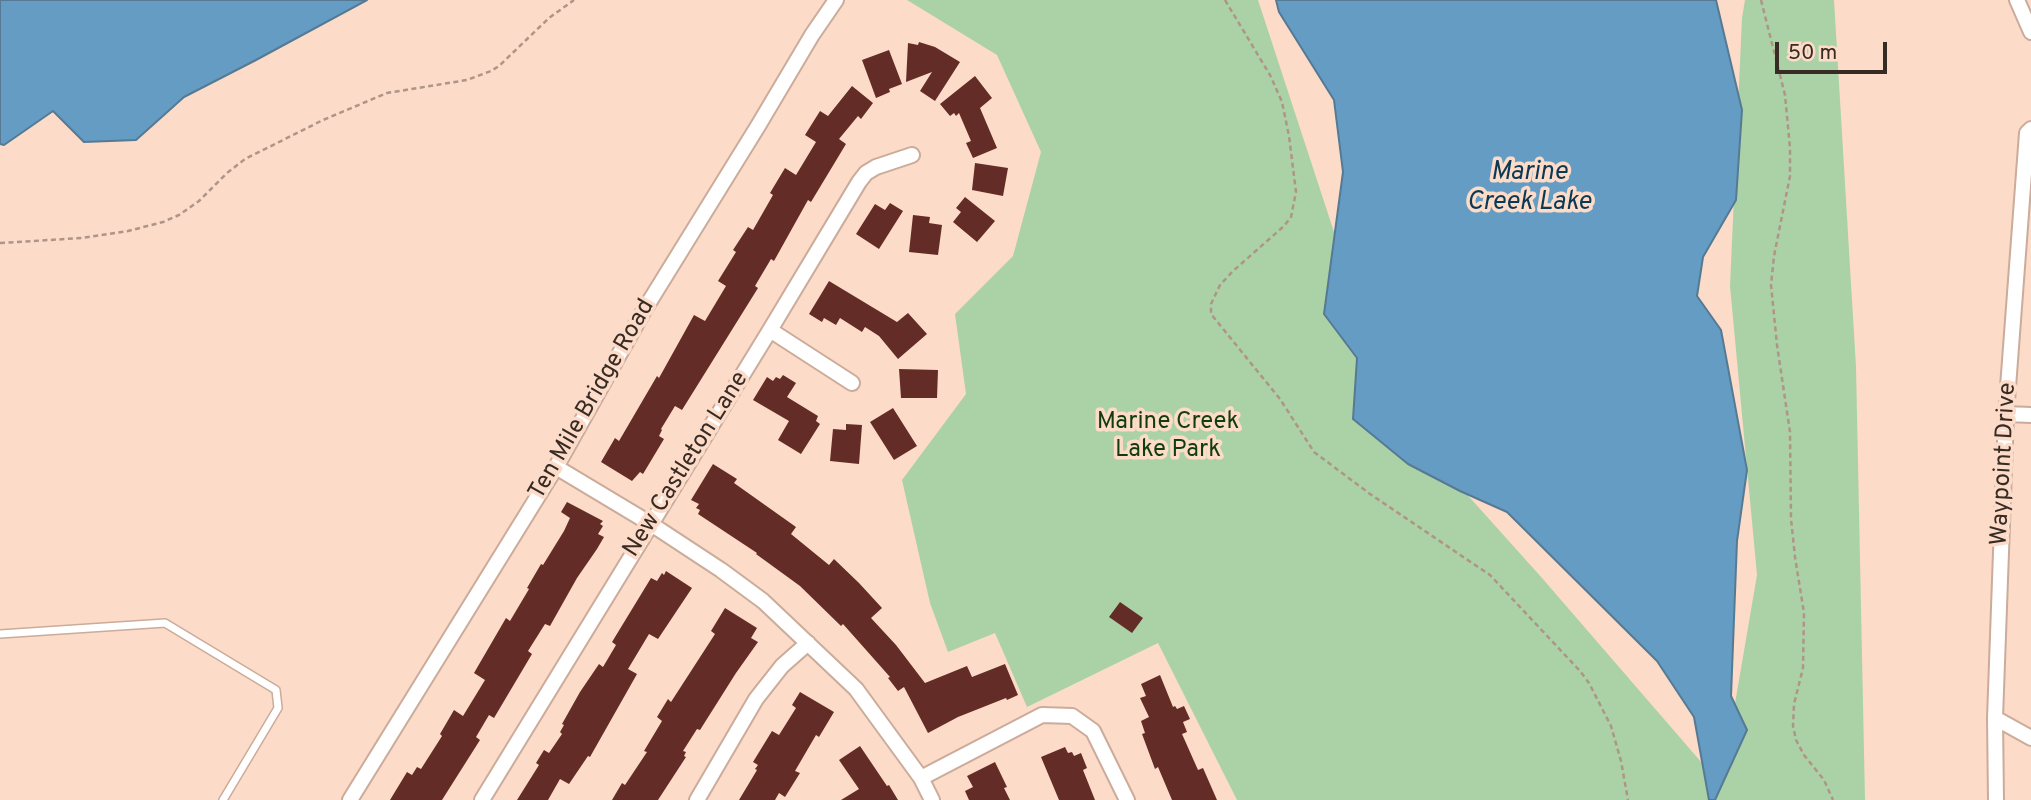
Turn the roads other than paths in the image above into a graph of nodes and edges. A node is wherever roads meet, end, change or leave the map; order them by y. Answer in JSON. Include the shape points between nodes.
{"nodes":[{"id":1,"x":836,"y":0,"type":"edge"},
{"id":2,"x":2017,"y":0,"type":"edge"},
{"id":3,"x":2031,"y":32,"type":"edge"},
{"id":4,"x":2031,"y":129,"type":"edge"},
{"id":5,"x":912,"y":155,"type":"dead end"},
{"id":6,"x":770,"y":330,"type":"junction"},
{"id":7,"x":852,"y":383,"type":"dead end"},
{"id":8,"x":2006,"y":414,"type":"junction"},
{"id":9,"x":2031,"y":415,"type":"edge"},
{"id":10,"x":556,"y":467,"type":"junction"},
{"id":11,"x":651,"y":524,"type":"junction"},
{"id":12,"x":0,"y":634,"type":"edge"},
{"id":13,"x":808,"y":643,"type":"junction"},
{"id":14,"x":1995,"y":718,"type":"junction"},
{"id":15,"x":2031,"y":738,"type":"edge"},
{"id":16,"x":921,"y":778,"type":"junction"},
{"id":17,"x":223,"y":800,"type":"edge"},
{"id":18,"x":350,"y":800,"type":"edge"},
{"id":19,"x":482,"y":800,"type":"edge"},
{"id":20,"x":697,"y":800,"type":"edge"},
{"id":21,"x":932,"y":800,"type":"edge"},
{"id":22,"x":1128,"y":800,"type":"edge"},
{"id":23,"x":1996,"y":800,"type":"edge"}],
"edges":[{"from":1,"to":10,"type":"street","name":"Ten Mile Bridge Road","via":[[643,312]]},
{"from":2,"to":3,"type":"street"},
{"from":4,"to":8,"type":"street","name":"Waypoint Drive","via":[[2027,133]]},
{"from":5,"to":6,"type":"street","name":"New Castleton Lane","via":[[866,173]]},
{"from":6,"to":7,"type":"street"},
{"from":6,"to":11,"type":"street","name":"New Castleton Lane"},
{"from":8,"to":9,"type":"street"},
{"from":8,"to":14,"type":"street","name":"Waypoint Drive"},
{"from":10,"to":11,"type":"street"},
{"from":10,"to":18,"type":"street","name":"Ten Mile Bridge Road"},
{"from":11,"to":13,"type":"street","via":[[764,601]]},
{"from":11,"to":19,"type":"street","name":"New Castleton Lane"},
{"from":12,"to":17,"type":"lane","via":[[165,623],[276,690],[278,708]]},
{"from":13,"to":16,"type":"street","via":[[856,689]]},
{"from":13,"to":20,"type":"street","via":[[756,699]]},
{"from":14,"to":15,"type":"street"},
{"from":14,"to":23,"type":"street","name":"Waypoint Drive"},
{"from":16,"to":21,"type":"street"},
{"from":16,"to":22,"type":"street","via":[[1042,715],[1072,716],[1093,732]]}]}
